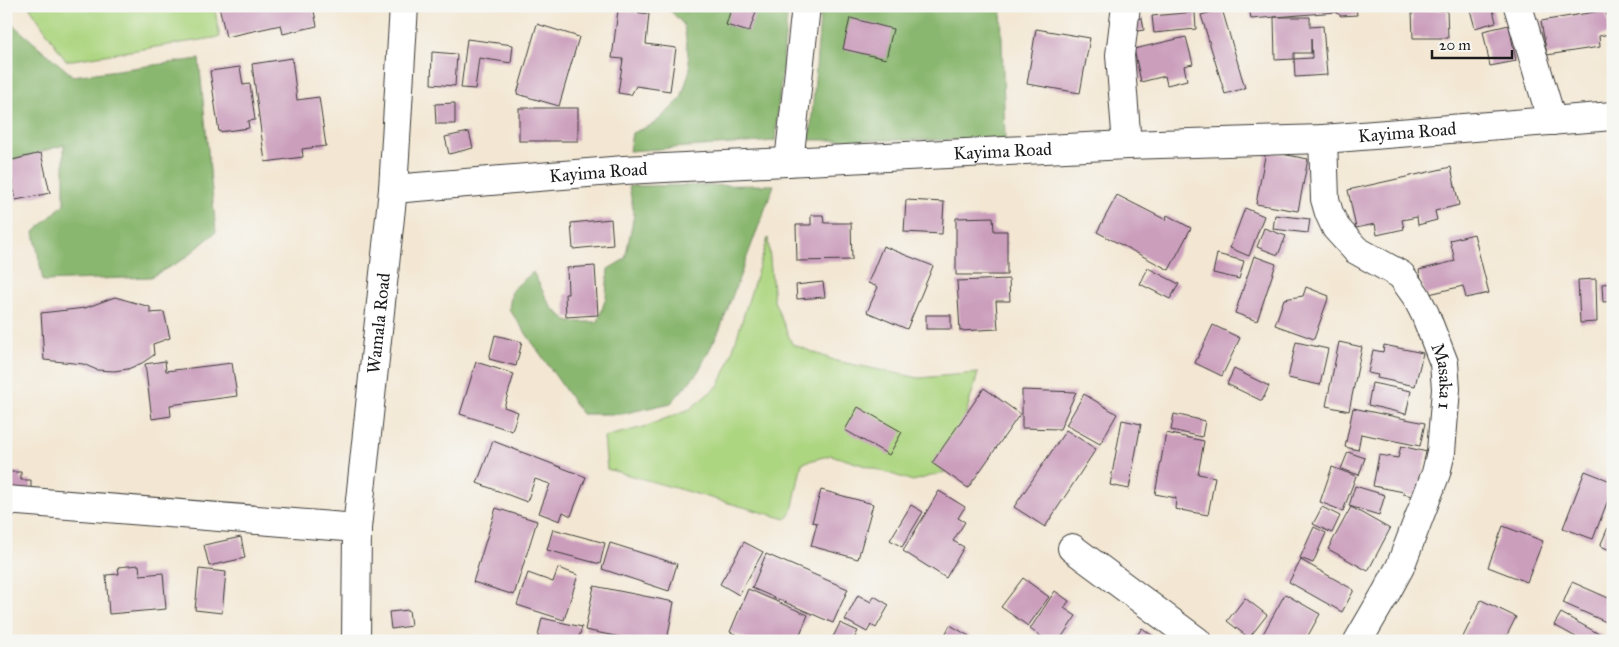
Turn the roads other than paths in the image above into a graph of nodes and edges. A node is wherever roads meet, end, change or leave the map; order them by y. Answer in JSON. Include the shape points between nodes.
{"nodes":[{"id":1,"x":404,"y":6,"type":"edge"},
{"id":2,"x":806,"y":6,"type":"edge"},
{"id":3,"x":1126,"y":6,"type":"edge"},
{"id":4,"x":1518,"y":6,"type":"edge"},
{"id":5,"x":1613,"y":116,"type":"edge"},
{"id":6,"x":1552,"y":121,"type":"junction"},
{"id":7,"x":1323,"y":139,"type":"junction"},
{"id":8,"x":1127,"y":145,"type":"junction"},
{"id":9,"x":789,"y":162,"type":"junction"},
{"id":10,"x":393,"y":189,"type":"junction"},
{"id":11,"x":6,"y":500,"type":"edge"},
{"id":12,"x":358,"y":528,"type":"junction"},
{"id":13,"x":1072,"y":548,"type":"dead end"},
{"id":14,"x":356,"y":641,"type":"edge"},
{"id":15,"x":1197,"y":641,"type":"edge"},
{"id":16,"x":1358,"y":641,"type":"edge"}],
"edges":[{"from":1,"to":10,"type":"street","name":"Wamala Road"},
{"from":2,"to":9,"type":"street"},
{"from":3,"to":8,"type":"street","via":[[1120,55]]},
{"from":4,"to":6,"type":"street"},
{"from":5,"to":6,"type":"street","name":"Kayima Road"},
{"from":6,"to":7,"type":"street","name":"Kayima Road"},
{"from":7,"to":8,"type":"street","name":"Kayima Road"},
{"from":7,"to":16,"type":"street","name":"Masaka 1","via":[[1325,199],[1329,214],[1336,228],[1356,250],[1401,275],[1416,296],[1444,363],[1446,389],[1436,473],[1400,567]]},
{"from":8,"to":9,"type":"street","name":"Kayima Road"},
{"from":9,"to":10,"type":"street","name":"Kayima Road","via":[[624,170]]},
{"from":10,"to":12,"type":"street","name":"Wamala Road"},
{"from":11,"to":12,"type":"street"},
{"from":12,"to":14,"type":"street","name":"Wamala Road"},
{"from":13,"to":15,"type":"street"}]}
